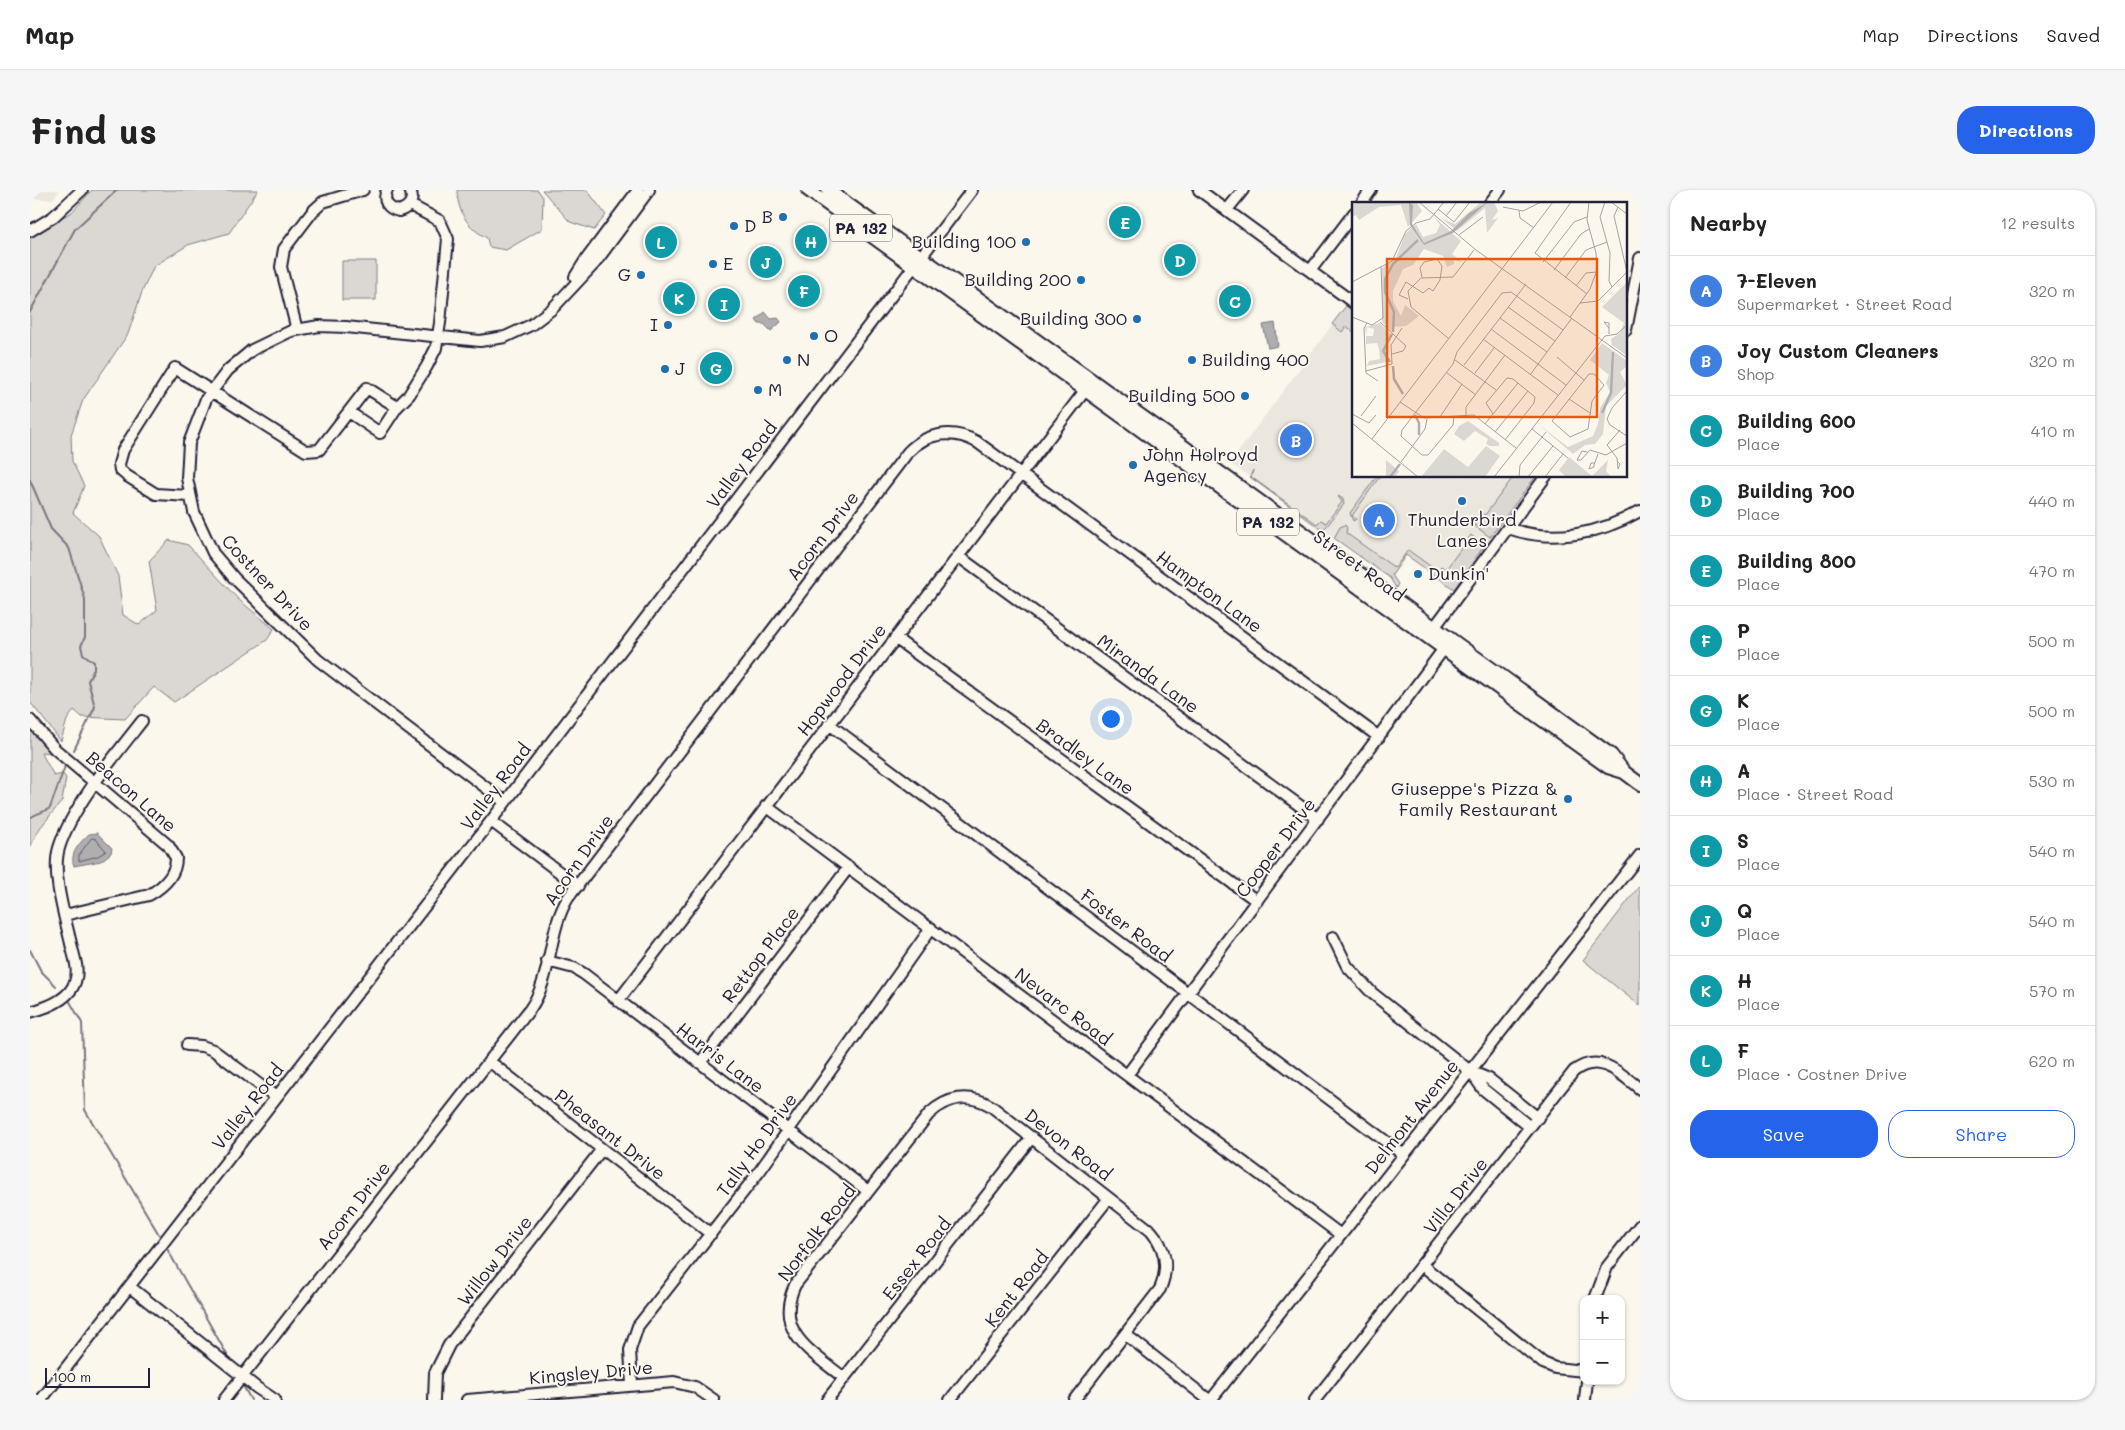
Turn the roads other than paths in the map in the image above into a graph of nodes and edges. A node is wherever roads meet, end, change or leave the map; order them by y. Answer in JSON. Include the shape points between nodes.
{"nodes":[{"id":1,"x":82,"y":190,"type":"edge"},
{"id":2,"x":363,"y":190,"type":"edge"},
{"id":3,"x":387,"y":190,"type":"edge"},
{"id":4,"x":410,"y":190,"type":"edge"},
{"id":5,"x":638,"y":190,"type":"edge"},
{"id":6,"x":649,"y":190,"type":"edge"},
{"id":7,"x":808,"y":190,"type":"edge"},
{"id":8,"x":828,"y":190,"type":"edge"},
{"id":9,"x":972,"y":190,"type":"edge"},
{"id":10,"x":1199,"y":190,"type":"edge"},
{"id":11,"x":1242,"y":190,"type":"edge"},
{"id":12,"x":1371,"y":190,"type":"edge"},
{"id":13,"x":1500,"y":190,"type":"edge"},
{"id":14,"x":1362,"y":202,"type":"edge"},
{"id":15,"x":1491,"y":202,"type":"edge"},
{"id":16,"x":410,"y":205,"type":"junction"},
{"id":17,"x":1227,"y":210,"type":"junction"},
{"id":18,"x":1352,"y":216,"type":"edge"},
{"id":19,"x":30,"y":230,"type":"edge"},
{"id":20,"x":1640,"y":258,"type":"edge"},
{"id":21,"x":918,"y":262,"type":"junction"},
{"id":22,"x":1310,"y":271,"type":"junction"},
{"id":23,"x":1631,"y":285,"type":"edge"},
{"id":24,"x":567,"y":291,"type":"junction"},
{"id":25,"x":1352,"y":302,"type":"edge"},
{"id":26,"x":1628,"y":312,"type":"edge"},
{"id":27,"x":297,"y":330,"type":"junction"},
{"id":28,"x":438,"y":338,"type":"junction"},
{"id":29,"x":1089,"y":385,"type":"junction"},
{"id":30,"x":210,"y":392,"type":"junction"},
{"id":31,"x":397,"y":407,"type":"junction"},
{"id":32,"x":349,"y":412,"type":"junction"},
{"id":33,"x":1020,"y":474,"type":"junction"},
{"id":34,"x":1545,"y":478,"type":"edge"},
{"id":35,"x":189,"y":496,"type":"junction"},
{"id":36,"x":1640,"y":511,"type":"edge"},
{"id":37,"x":1508,"y":528,"type":"junction"},
{"id":38,"x":958,"y":556,"type":"junction"},
{"id":39,"x":1431,"y":632,"type":"junction"},
{"id":40,"x":895,"y":638,"type":"junction"},
{"id":41,"x":1447,"y":644,"type":"junction"},
{"id":42,"x":30,"y":720,"type":"edge"},
{"id":43,"x":142,"y":721,"type":"dead end"},
{"id":44,"x":829,"y":724,"type":"junction"},
{"id":45,"x":1379,"y":737,"type":"junction"},
{"id":46,"x":96,"y":782,"type":"junction"},
{"id":47,"x":1640,"y":784,"type":"edge"},
{"id":48,"x":505,"y":802,"type":"junction"},
{"id":49,"x":766,"y":806,"type":"junction"},
{"id":50,"x":1318,"y":819,"type":"junction"},
{"id":51,"x":491,"y":821,"type":"junction"},
{"id":52,"x":1640,"y":855,"type":"edge"},
{"id":53,"x":849,"y":868,"type":"junction"},
{"id":54,"x":578,"y":886,"type":"junction"},
{"id":55,"x":1257,"y":901,"type":"junction"},
{"id":56,"x":65,"y":915,"type":"junction"},
{"id":57,"x":931,"y":928,"type":"junction"},
{"id":58,"x":1333,"y":937,"type":"dead end"},
{"id":59,"x":547,"y":961,"type":"junction"},
{"id":60,"x":1188,"y":993,"type":"junction"},
{"id":61,"x":618,"y":1001,"type":"junction"},
{"id":62,"x":30,"y":1012,"type":"edge"},
{"id":63,"x":187,"y":1045,"type":"dead end"},
{"id":64,"x":489,"y":1061,"type":"junction"},
{"id":65,"x":700,"y":1063,"type":"junction"},
{"id":66,"x":1470,"y":1071,"type":"junction"},
{"id":67,"x":1127,"y":1075,"type":"junction"},
{"id":68,"x":1640,"y":1088,"type":"edge"},
{"id":69,"x":276,"y":1097,"type":"junction"},
{"id":70,"x":1538,"y":1118,"type":"junction"},
{"id":71,"x":1530,"y":1128,"type":"junction"},
{"id":72,"x":788,"y":1130,"type":"junction"},
{"id":73,"x":1032,"y":1137,"type":"junction"},
{"id":74,"x":602,"y":1149,"type":"junction"},
{"id":75,"x":898,"y":1153,"type":"joint"},
{"id":76,"x":1404,"y":1155,"type":"junction"},
{"id":77,"x":868,"y":1191,"type":"junction"},
{"id":78,"x":1109,"y":1198,"type":"junction"},
{"id":79,"x":1640,"y":1225,"type":"edge"},
{"id":80,"x":711,"y":1234,"type":"junction"},
{"id":81,"x":1341,"y":1235,"type":"junction"},
{"id":82,"x":1422,"y":1265,"type":"junction"},
{"id":83,"x":130,"y":1287,"type":"junction"},
{"id":84,"x":1596,"y":1295,"type":"edge"},
{"id":85,"x":1125,"y":1334,"type":"junction"},
{"id":86,"x":1580,"y":1371,"type":"edge"},
{"id":87,"x":242,"y":1377,"type":"junction"},
{"id":88,"x":844,"y":1378,"type":"junction"},
{"id":89,"x":632,"y":1385,"type":"junction"},
{"id":90,"x":1587,"y":1385,"type":"edge"},
{"id":91,"x":540,"y":1397,"type":"edge"},
{"id":92,"x":41,"y":1400,"type":"edge"},
{"id":93,"x":224,"y":1400,"type":"edge"},
{"id":94,"x":275,"y":1400,"type":"edge"},
{"id":95,"x":434,"y":1400,"type":"edge"},
{"id":96,"x":467,"y":1400,"type":"edge"},
{"id":97,"x":714,"y":1400,"type":"edge"},
{"id":98,"x":827,"y":1400,"type":"edge"},
{"id":99,"x":950,"y":1400,"type":"edge"},
{"id":100,"x":1074,"y":1400,"type":"edge"},
{"id":101,"x":1210,"y":1400,"type":"edge"},
{"id":102,"x":1315,"y":1400,"type":"edge"},
{"id":103,"x":1585,"y":1400,"type":"edge"}],
"edges":[{"from":1,"to":19,"type":"street","via":[[53,217]]},
{"from":2,"to":27,"type":"street","via":[[323,202],[284,249],[281,267]]},
{"from":3,"to":16,"type":"street","via":[[385,201],[388,207],[399,211]]},
{"from":4,"to":16,"type":"street"},
{"from":5,"to":24,"type":"street","name":"Costner Drive","via":[[585,261]]},
{"from":6,"to":24,"type":"street","name":"Costner Drive","via":[[595,263]]},
{"from":7,"to":21,"type":"main road","name":"Street Road","number":"PA 132"},
{"from":8,"to":21,"type":"main road","name":"Street Road","number":"PA 132"},
{"from":9,"to":21,"type":"street","name":"Valley Road"},
{"from":10,"to":17,"type":"street"},
{"from":11,"to":17,"type":"street"},
{"from":12,"to":14,"type":"street"},
{"from":13,"to":15,"type":"street"},
{"from":16,"to":28,"type":"street","via":[[440,221],[448,239]]},
{"from":17,"to":22,"type":"street"},
{"from":18,"to":22,"type":"street"},
{"from":20,"to":23,"type":"street"},
{"from":21,"to":29,"type":"main road","name":"Street Road","number":"PA 132"},
{"from":21,"to":48,"type":"street","name":"Valley Road"},
{"from":22,"to":25,"type":"street"},
{"from":23,"to":26,"type":"street"},
{"from":24,"to":28,"type":"street","name":"Costner Drive","via":[[542,317],[505,337],[480,341]]},
{"from":27,"to":28,"type":"street","name":"Costner Drive","via":[[319,326],[346,327]]},
{"from":27,"to":30,"type":"street","name":"Costner Drive","via":[[245,354]]},
{"from":28,"to":31,"type":"street","via":[[420,378]]},
{"from":29,"to":33,"type":"street","name":"Hopwood Drive"},
{"from":29,"to":39,"type":"main road","name":"Street Road","number":"PA 132"},
{"from":30,"to":32,"type":"street","via":[[266,428],[312,452],[319,450]]},
{"from":30,"to":35,"type":"street","name":"Costner Drive","via":[[189,443]]},
{"from":30,"to":35,"type":"street","via":[[175,368],[119,459],[120,470],[156,494]]},
{"from":31,"to":32,"type":"street","via":[[367,388]]},
{"from":31,"to":32,"type":"street","via":[[380,433]]},
{"from":33,"to":38,"type":"street","name":"Hopwood Drive"},
{"from":33,"to":45,"type":"street","name":"Hampton Lane"},
{"from":33,"to":54,"type":"street","name":"Acorn Drive","via":[[977,442],[963,436],[935,435],[913,447]]},
{"from":34,"to":37,"type":"street"},
{"from":35,"to":48,"type":"street","name":"Costner Drive","via":[[199,528],[213,553],[287,630],[318,660]]},
{"from":36,"to":37,"type":"street","via":[[1609,526],[1571,535],[1543,536]]},
{"from":37,"to":39,"type":"street"},
{"from":38,"to":40,"type":"street","name":"Hopwood Drive"},
{"from":38,"to":50,"type":"street","name":"Miranda Lane"},
{"from":39,"to":41,"type":"main road","name":"Street Road","number":"PA 132"},
{"from":40,"to":44,"type":"street","name":"Hopwood Drive"},
{"from":40,"to":55,"type":"street","name":"Bradley Lane"},
{"from":41,"to":45,"type":"street","name":"Cooper Drive"},
{"from":41,"to":47,"type":"main road","name":"Street Road","number":"PA 132","via":[[1608,767],[1624,772]]},
{"from":42,"to":46,"type":"street","name":"Beacon Lane","via":[[56,748]]},
{"from":43,"to":46,"type":"street"},
{"from":44,"to":49,"type":"street","name":"Hopwood Drive"},
{"from":44,"to":60,"type":"street","name":"Foster Road"},
{"from":45,"to":50,"type":"street","name":"Cooper Drive"},
{"from":46,"to":56,"type":"street","via":[[64,836],[57,858],[56,871]]},
{"from":46,"to":56,"type":"street","name":"Beacon Lane","via":[[168,845],[176,864],[171,876],[149,895]]},
{"from":48,"to":51,"type":"street","name":"Valley Road"},
{"from":49,"to":53,"type":"street","name":"Nevarc Road"},
{"from":49,"to":61,"type":"street","name":"Hopwood Drive"},
{"from":50,"to":55,"type":"street","name":"Cooper Drive"},
{"from":51,"to":54,"type":"street"},
{"from":51,"to":69,"type":"street","name":"Valley Road"},
{"from":52,"to":66,"type":"street","name":"Delmont Avenue"},
{"from":53,"to":57,"type":"street","name":"Nevarc Road"},
{"from":53,"to":65,"type":"street","name":"Rettop Place"},
{"from":54,"to":59,"type":"street","name":"Acorn Drive","via":[[560,913]]},
{"from":55,"to":60,"type":"street","name":"Cooper Drive"},
{"from":56,"to":62,"type":"street","via":[[76,965],[76,982],[71,991],[50,1007]]},
{"from":57,"to":67,"type":"street","name":"Nevarc Road"},
{"from":57,"to":72,"type":"street","name":"Tally Ho Drive"},
{"from":58,"to":66,"type":"street","via":[[1347,966],[1365,987]]},
{"from":59,"to":61,"type":"street","name":"Harris Lane","via":[[574,968]]},
{"from":59,"to":64,"type":"street","name":"Acorn Drive","via":[[538,997]]},
{"from":60,"to":67,"type":"street","name":"Cooper Drive"},
{"from":60,"to":76,"type":"street","name":"Foster Road"},
{"from":61,"to":65,"type":"street","name":"Harris Lane"},
{"from":63,"to":69,"type":"street","via":[[209,1048]]},
{"from":64,"to":74,"type":"street","name":"Pheasant Drive"},
{"from":64,"to":87,"type":"street","name":"Acorn Drive"},
{"from":65,"to":72,"type":"street","name":"Harris Lane"},
{"from":66,"to":70,"type":"street","via":[[1489,1080]]},
{"from":66,"to":71,"type":"street","via":[[1484,1089]]},
{"from":66,"to":76,"type":"street","name":"Delmont Avenue"},
{"from":67,"to":81,"type":"street","name":"Nevarc Road"},
{"from":68,"to":70,"type":"street","name":"Villa Drive","via":[[1606,1064],[1586,1065],[1574,1071]]},
{"from":69,"to":83,"type":"street","name":"Valley Road"},
{"from":70,"to":71,"type":"street","name":"Villa Drive"},
{"from":71,"to":82,"type":"street","name":"Villa Drive"},
{"from":72,"to":77,"type":"street","name":"Harris Lane"},
{"from":72,"to":80,"type":"street","name":"Tally Ho Drive"},
{"from":73,"to":75,"type":"street","name":"Devon Road","via":[[987,1103],[952,1099],[937,1107]]},
{"from":73,"to":78,"type":"street","name":"Devon Road"},
{"from":73,"to":88,"type":"street","name":"Essex Road"},
{"from":74,"to":80,"type":"street","name":"Pheasant Drive"},
{"from":74,"to":95,"type":"street","name":"Willow Drive","via":[[449,1345],[436,1373]]},
{"from":75,"to":77,"type":"street","name":"Norfolk Road"},
{"from":76,"to":81,"type":"street","name":"Delmont Avenue"},
{"from":77,"to":88,"type":"street","name":"Norfolk Road","via":[[794,1285],[788,1304],[788,1317],[795,1336]]},
{"from":78,"to":85,"type":"street","name":"Devon Road","via":[[1151,1231],[1162,1247],[1166,1263],[1164,1280]]},
{"from":78,"to":99,"type":"street","name":"Kent Road"},
{"from":79,"to":84,"type":"street","via":[[1607,1267]]},
{"from":80,"to":89,"type":"street","name":"Tally Ho Drive","via":[[638,1326],[630,1350]]},
{"from":81,"to":101,"type":"street","name":"Delmont Avenue"},
{"from":82,"to":86,"type":"street","via":[[1543,1362],[1555,1368]]},
{"from":82,"to":102,"type":"street","name":"Villa Drive"},
{"from":83,"to":87,"type":"street"},
{"from":83,"to":92,"type":"street","name":"Valley Road"},
{"from":85,"to":100,"type":"street","name":"Devon Road"},
{"from":85,"to":101,"type":"street"},
{"from":87,"to":93,"type":"street","name":"Acorn Drive"},
{"from":87,"to":94,"type":"street"},
{"from":88,"to":98,"type":"street","name":"Essex Road"},
{"from":89,"to":91,"type":"street","name":"Kingsley Drive"},
{"from":89,"to":97,"type":"street","name":"Kingsley Drive","via":[[678,1382],[695,1387]]},
{"from":90,"to":103,"type":"street"},
{"from":91,"to":96,"type":"street","name":"Kingsley Drive"}]}
